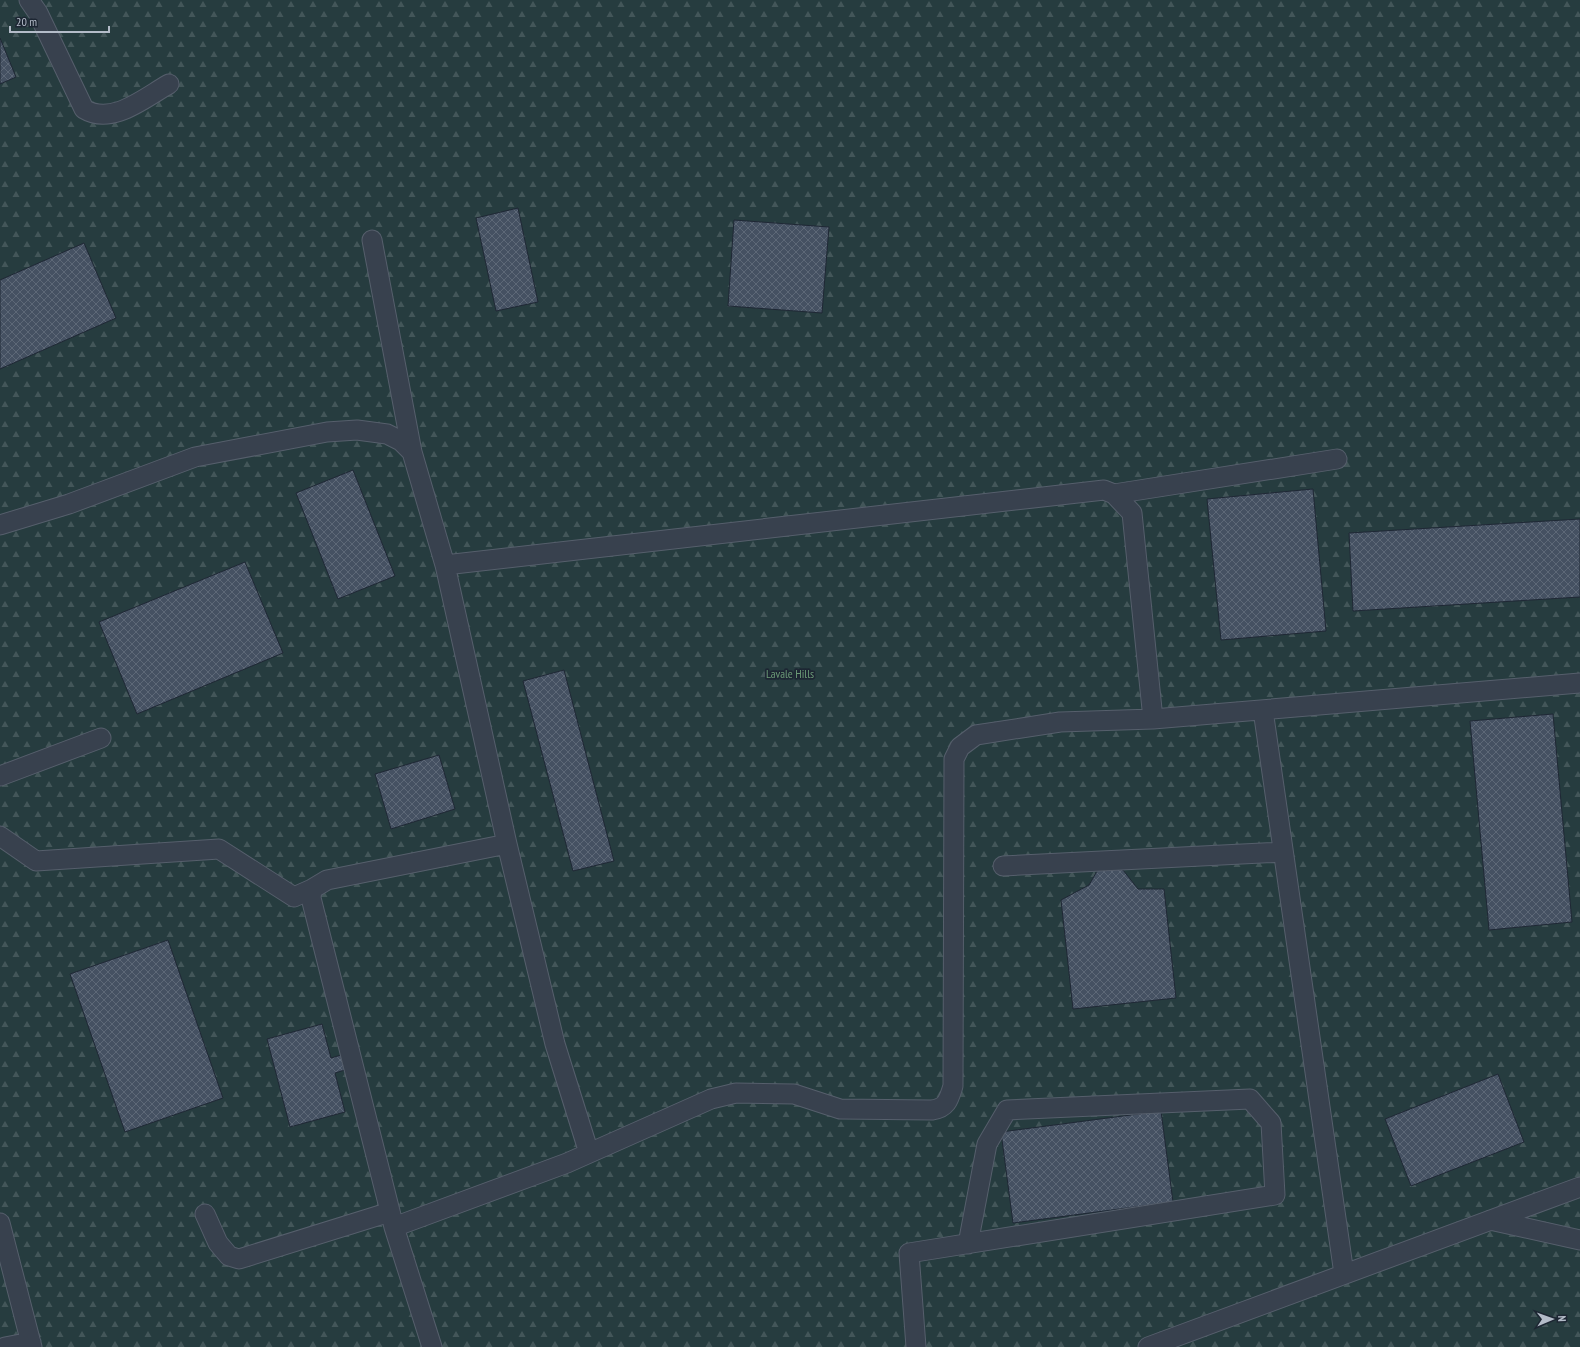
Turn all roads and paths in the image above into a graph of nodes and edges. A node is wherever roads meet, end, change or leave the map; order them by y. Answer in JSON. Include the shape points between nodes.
{"nodes":[{"id":1,"x":29,"y":0,"type":"edge"},
{"id":2,"x":169,"y":84,"type":"dead end"},
{"id":3,"x":372,"y":240,"type":"dead end"},
{"id":4,"x":412,"y":452,"type":"junction"},
{"id":5,"x":1337,"y":459,"type":"dead end"},
{"id":6,"x":1114,"y":494,"type":"junction"},
{"id":7,"x":0,"y":525,"type":"edge"},
{"id":8,"x":445,"y":565,"type":"junction"},
{"id":9,"x":1580,"y":683,"type":"edge"},
{"id":10,"x":1263,"y":710,"type":"junction"},
{"id":11,"x":1153,"y":719,"type":"junction"},
{"id":12,"x":102,"y":738,"type":"dead end"},
{"id":13,"x":0,"y":776,"type":"edge"},
{"id":14,"x":0,"y":836,"type":"edge"},
{"id":15,"x":507,"y":844,"type":"junction"},
{"id":16,"x":1283,"y":852,"type":"junction"},
{"id":17,"x":1003,"y":866,"type":"dead end"},
{"id":18,"x":312,"y":889,"type":"junction"},
{"id":19,"x":589,"y":1153,"type":"junction"},
{"id":20,"x":1580,"y":1187,"type":"edge"},
{"id":21,"x":205,"y":1214,"type":"dead end"},
{"id":22,"x":392,"y":1219,"type":"junction"},
{"id":23,"x":1490,"y":1220,"type":"junction"},
{"id":24,"x":0,"y":1223,"type":"edge"},
{"id":25,"x":1580,"y":1240,"type":"edge"},
{"id":26,"x":968,"y":1244,"type":"junction"},
{"id":27,"x":1344,"y":1274,"type":"junction"},
{"id":28,"x":32,"y":1344,"type":"edge"},
{"id":29,"x":5,"y":1347,"type":"edge"},
{"id":30,"x":432,"y":1347,"type":"edge"},
{"id":31,"x":916,"y":1347,"type":"edge"},
{"id":32,"x":1148,"y":1347,"type":"edge"}],
"edges":[{"from":1,"to":2,"type":"lane","via":[[38,13],[84,110],[93,114],[112,114]]},
{"from":3,"to":4,"type":"lane"},
{"from":4,"to":7,"type":"lane","via":[[401,441],[387,434],[357,430],[327,432],[195,457],[69,504]]},
{"from":4,"to":8,"type":"lane"},
{"from":5,"to":6,"type":"lane"},
{"from":6,"to":8,"type":"lane","via":[[1104,490]]},
{"from":6,"to":11,"type":"lane","via":[[1132,513]]},
{"from":8,"to":15,"type":"lane"},
{"from":9,"to":10,"type":"lane"},
{"from":10,"to":11,"type":"lane"},
{"from":10,"to":16,"type":"lane"},
{"from":11,"to":19,"type":"lane","via":[[1060,722],[976,735],[960,747],[954,759],[953,1086],[945,1106],[932,1110],[840,1110],[794,1094],[736,1093],[711,1099]]},
{"from":12,"to":13,"type":"lane"},
{"from":14,"to":18,"type":"lane","via":[[36,861],[219,849],[294,897]]},
{"from":15,"to":18,"type":"lane","via":[[327,880]]},
{"from":15,"to":19,"type":"lane","via":[[555,1044]]},
{"from":16,"to":17,"type":"lane"},
{"from":16,"to":27,"type":"lane"},
{"from":18,"to":22,"type":"lane","via":[[312,906]]},
{"from":19,"to":22,"type":"lane"},
{"from":20,"to":23,"type":"lane"},
{"from":21,"to":22,"type":"lane","via":[[218,1243],[229,1256],[239,1259]]},
{"from":22,"to":30,"type":"lane"},
{"from":23,"to":25,"type":"lane"},
{"from":23,"to":27,"type":"lane"},
{"from":24,"to":28,"type":"lane"},
{"from":26,"to":26,"type":"lane","via":[[1275,1195],[1271,1123],[1250,1099],[1007,1110],[986,1144]]},
{"from":26,"to":31,"type":"lane","via":[[909,1253]]},
{"from":27,"to":32,"type":"lane"},
{"from":28,"to":29,"type":"lane"}]}
